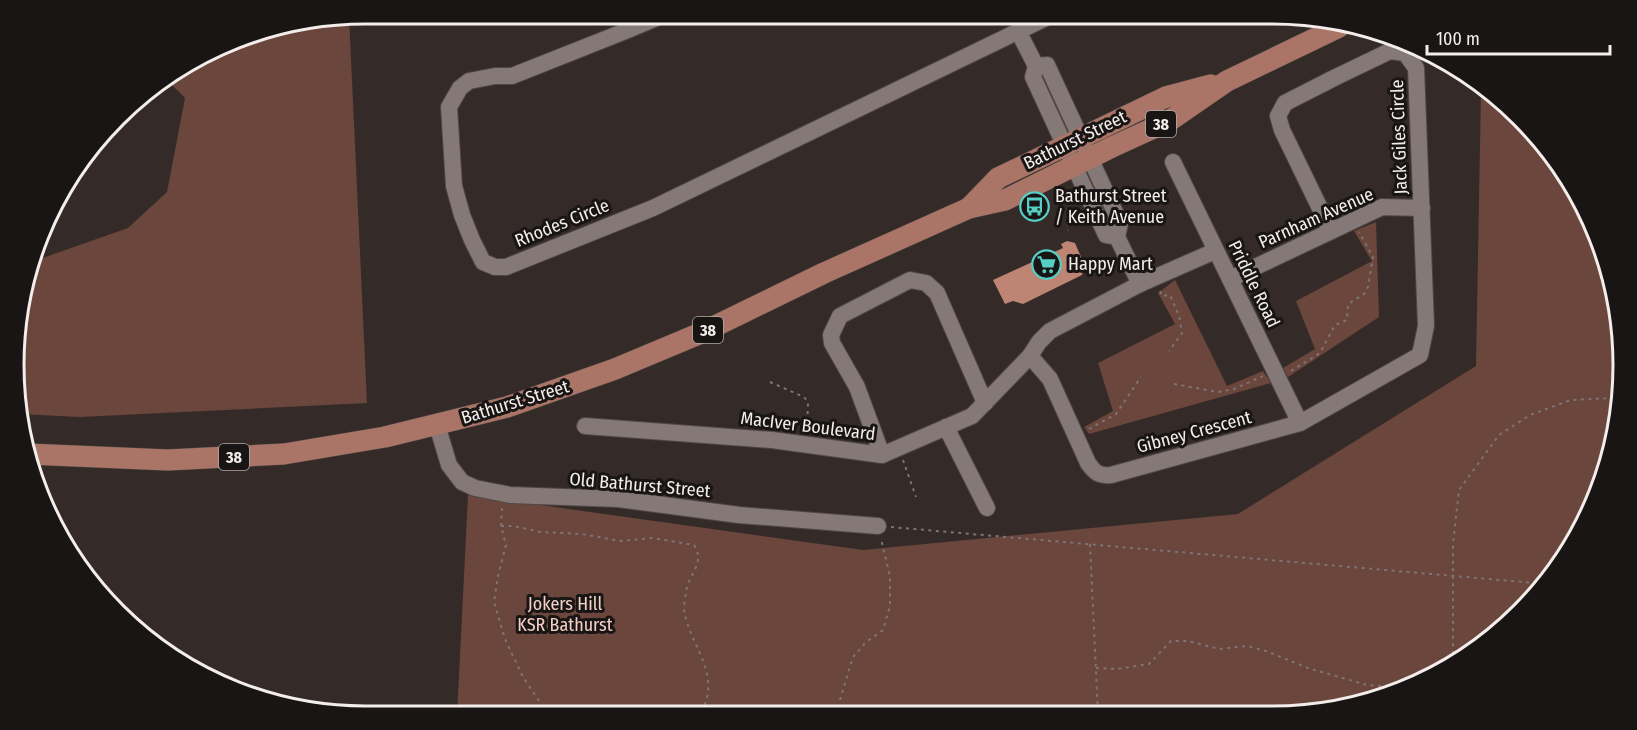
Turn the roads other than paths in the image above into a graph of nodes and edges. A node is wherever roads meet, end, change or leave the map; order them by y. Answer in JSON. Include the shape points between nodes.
{"nodes":[{"id":1,"x":642,"y":24,"type":"edge"},
{"id":2,"x":1033,"y":24,"type":"edge"},
{"id":3,"x":1333,"y":30,"type":"edge"},
{"id":4,"x":1018,"y":31,"type":"junction"},
{"id":5,"x":1227,"y":81,"type":"junction"},
{"id":6,"x":1072,"y":141,"type":"junction"},
{"id":7,"x":1082,"y":162,"type":"junction"},
{"id":8,"x":1173,"y":162,"type":"dead end"},
{"id":9,"x":969,"y":208,"type":"junction"},
{"id":10,"x":1422,"y":208,"type":"junction"},
{"id":11,"x":1331,"y":231,"type":"junction"},
{"id":12,"x":1215,"y":251,"type":"junction"},
{"id":13,"x":1230,"y":279,"type":"junction"},
{"id":14,"x":1147,"y":281,"type":"junction"},
{"id":15,"x":1030,"y":356,"type":"junction"},
{"id":16,"x":985,"y":403,"type":"junction"},
{"id":17,"x":1300,"y":423,"type":"junction"},
{"id":18,"x":437,"y":425,"type":"junction"},
{"id":19,"x":585,"y":426,"type":"dead end"},
{"id":20,"x":946,"y":427,"type":"junction"},
{"id":21,"x":36,"y":454,"type":"edge"},
{"id":22,"x":882,"y":455,"type":"junction"},
{"id":23,"x":987,"y":508,"type":"dead end"},
{"id":24,"x":878,"y":526,"type":"road end"}],
"edges":[{"from":1,"to":4,"type":"street","name":"Rhodes Circle","via":[[512,76],[469,81],[460,88],[449,107],[454,186],[483,262],[506,267],[653,208]]},
{"from":2,"to":4,"type":"street"},
{"from":3,"to":5,"type":"main road","name":"Bathurst Street","number":"38"},
{"from":4,"to":6,"type":"street","via":[[1036,66],[1033,77]]},
{"from":5,"to":6,"type":"main road","name":"Bathurst Street","number":"38","via":[[1166,97]]},
{"from":5,"to":7,"type":"main road","name":"Bathurst Street","number":"38","via":[[1169,121]]},
{"from":6,"to":7,"type":"street"},
{"from":6,"to":9,"type":"main road","name":"Bathurst Street","number":"38","via":[[998,178]]},
{"from":7,"to":9,"type":"main road","name":"Bathurst Street","number":"38","via":[[1005,200]]},
{"from":7,"to":14,"type":"street","via":[[1106,235],[1117,237]]},
{"from":8,"to":12,"type":"street","name":"Priddle Road"},
{"from":9,"to":18,"type":"main road","name":"Bathurst Street","number":"38","via":[[615,369],[507,407]]},
{"from":10,"to":11,"type":"street","name":"Parnham Avenue","via":[[1383,207]]},
{"from":10,"to":11,"type":"street","name":"Jack Giles Circle","via":[[1416,68],[1405,53],[1390,51],[1286,103],[1278,116]]},
{"from":10,"to":17,"type":"street","name":"Gibney Crescent","via":[[1425,361]]},
{"from":11,"to":13,"type":"street","name":"Parnham Avenue"},
{"from":12,"to":13,"type":"street","name":"Priddle Road"},
{"from":12,"to":14,"type":"street","name":"MacIver Boulevard"},
{"from":13,"to":17,"type":"street","name":"Priddle Road"},
{"from":14,"to":15,"type":"street","name":"MacIver Boulevard","via":[[1050,331]]},
{"from":15,"to":16,"type":"street","name":"MacIver Boulevard"},
{"from":15,"to":17,"type":"street","name":"Gibney Crescent","via":[[1050,379],[1088,463],[1102,476]]},
{"from":16,"to":20,"type":"street","name":"MacIver Boulevard","via":[[972,416]]},
{"from":16,"to":22,"type":"street","via":[[937,293],[926,283],[910,280],[840,316],[831,335],[857,387]]},
{"from":18,"to":21,"type":"main road","name":"Bathurst Street","number":"38","via":[[284,454],[168,460]]},
{"from":18,"to":24,"type":"street","name":"Old Bathurst Street","via":[[449,465],[462,482],[475,488],[504,494],[618,500]]},
{"from":19,"to":22,"type":"street","name":"MacIver Boulevard","via":[[729,436]]},
{"from":20,"to":22,"type":"street","name":"MacIver Boulevard"},
{"from":20,"to":23,"type":"street"}]}
